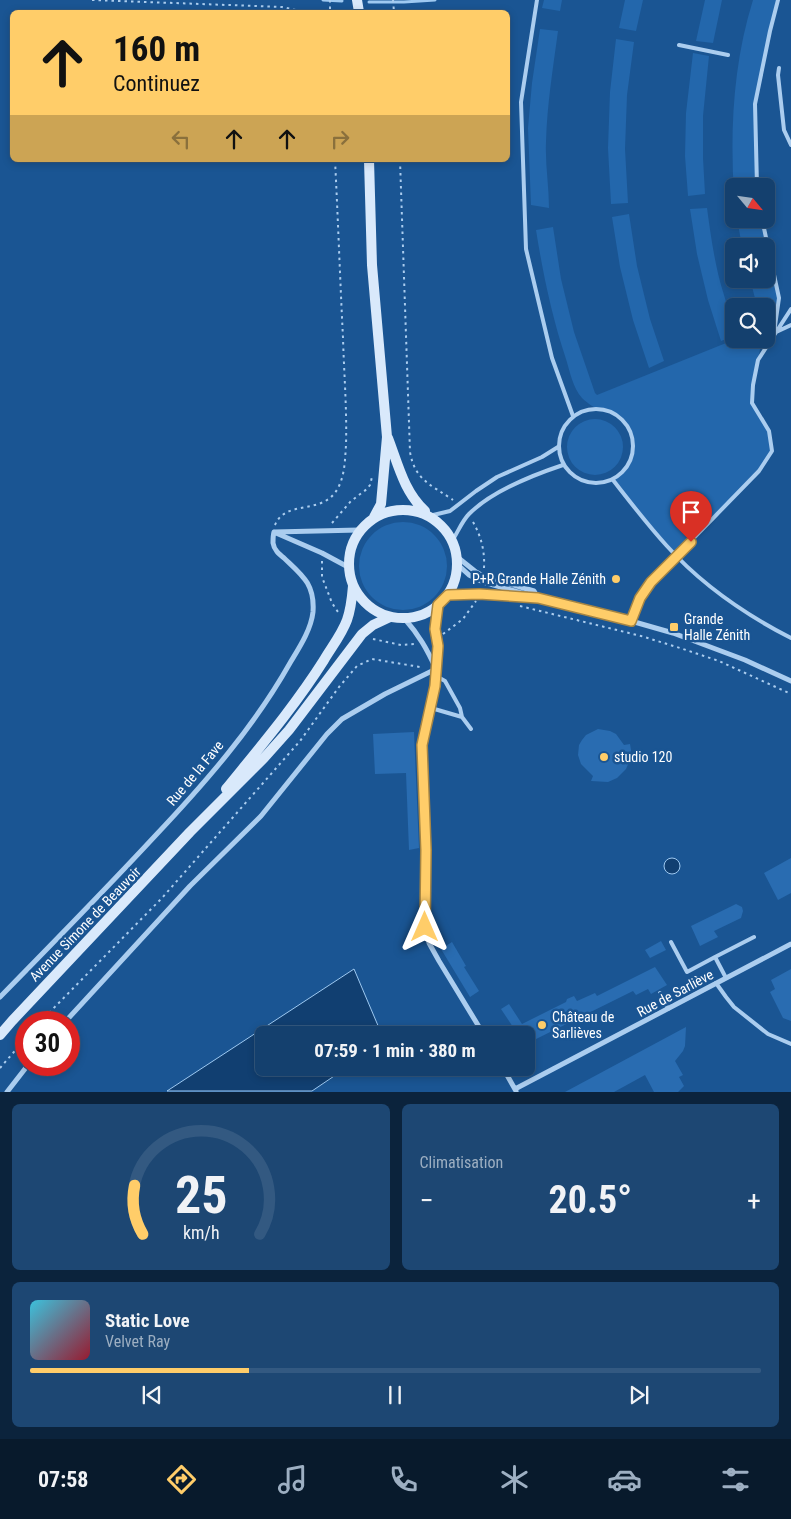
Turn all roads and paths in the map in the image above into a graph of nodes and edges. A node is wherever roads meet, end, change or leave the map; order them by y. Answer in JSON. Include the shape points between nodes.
{"nodes":[{"id":1,"x":92,"y":0,"type":"edge"},
{"id":2,"x":537,"y":0,"type":"edge"},
{"id":3,"x":778,"y":0,"type":"edge"},
{"id":4,"x":296,"y":10,"type":"edge"},
{"id":5,"x":679,"y":45,"type":"dead end"},
{"id":6,"x":728,"y":55,"type":"dead end"},
{"id":7,"x":779,"y":68,"type":"dead end"},
{"id":8,"x":791,"y":144,"type":"edge"},
{"id":9,"x":335,"y":162,"type":"edge"},
{"id":10,"x":370,"y":162,"type":"edge"},
{"id":11,"x":400,"y":162,"type":"edge"},
{"id":12,"x":757,"y":178,"type":"edge"},
{"id":13,"x":764,"y":228,"type":"edge"},
{"id":14,"x":791,"y":308,"type":"edge"},
{"id":15,"x":791,"y":325,"type":"edge"},
{"id":16,"x":775,"y":326,"type":"edge"},
{"id":17,"x":775,"y":332,"type":"edge"},
{"id":18,"x":775,"y":333,"type":"edge"},
{"id":19,"x":765,"y":348,"type":"edge"},
{"id":20,"x":573,"y":416,"type":"junction"},
{"id":21,"x":387,"y":438,"type":"junction"},
{"id":22,"x":558,"y":446,"type":"junction"},
{"id":23,"x":563,"y":466,"type":"junction"},
{"id":24,"x":373,"y":476,"type":"dead end"},
{"id":25,"x":613,"y":480,"type":"junction"},
{"id":26,"x":460,"y":505,"type":"junction"},
{"id":27,"x":468,"y":514,"type":"junction"},
{"id":28,"x":429,"y":516,"type":"junction"},
{"id":29,"x":374,"y":517,"type":"junction"},
{"id":30,"x":359,"y":530,"type":"junction"},
{"id":31,"x":274,"y":532,"type":"junction"},
{"id":32,"x":326,"y":532,"type":"junction"},
{"id":33,"x":452,"y":540,"type":"junction"},
{"id":34,"x":322,"y":553,"type":"junction"},
{"id":35,"x":677,"y":556,"type":"junction"},
{"id":36,"x":457,"y":560,"type":"junction"},
{"id":37,"x":348,"y":567,"type":"junction"},
{"id":38,"x":483,"y":576,"type":"junction"},
{"id":39,"x":353,"y":586,"type":"junction"},
{"id":40,"x":479,"y":594,"type":"junction"},
{"id":41,"x":448,"y":595,"type":"junction"},
{"id":42,"x":538,"y":598,"type":"junction"},
{"id":43,"x":482,"y":602,"type":"dead end"},
{"id":44,"x":476,"y":604,"type":"junction"},
{"id":45,"x":438,"y":605,"type":"junction"},
{"id":46,"x":513,"y":605,"type":"dead end"},
{"id":47,"x":386,"y":616,"type":"junction"},
{"id":48,"x":404,"y":618,"type":"junction"},
{"id":49,"x":631,"y":621,"type":"junction"},
{"id":50,"x":346,"y":622,"type":"junction"},
{"id":51,"x":362,"y":634,"type":"junction"},
{"id":52,"x":437,"y":638,"type":"junction"},
{"id":53,"x":791,"y":638,"type":"edge"},
{"id":54,"x":424,"y":643,"type":"junction"},
{"id":55,"x":436,"y":669,"type":"junction"},
{"id":56,"x":436,"y":676,"type":"junction"},
{"id":57,"x":791,"y":681,"type":"edge"},
{"id":58,"x":791,"y":694,"type":"edge"},
{"id":59,"x":431,"y":708,"type":"junction"},
{"id":60,"x":462,"y":717,"type":"junction"},
{"id":61,"x":472,"y":729,"type":"dead end"},
{"id":62,"x":264,"y":758,"type":"junction"},
{"id":63,"x":190,"y":832,"type":"junction"},
{"id":64,"x":754,"y":937,"type":"dead end"},
{"id":65,"x":671,"y":942,"type":"dead end"},
{"id":66,"x":791,"y":944,"type":"edge"},
{"id":67,"x":715,"y":957,"type":"junction"},
{"id":68,"x":726,"y":978,"type":"junction"},
{"id":69,"x":716,"y":983,"type":"junction"},
{"id":70,"x":660,"y":993,"type":"dead end"},
{"id":71,"x":0,"y":997,"type":"edge"},
{"id":72,"x":668,"y":1009,"type":"junction"},
{"id":73,"x":51,"y":1011,"type":"edge"},
{"id":74,"x":75,"y":1011,"type":"edge"},
{"id":75,"x":478,"y":1026,"type":"edge"},
{"id":76,"x":0,"y":1035,"type":"edge"},
{"id":77,"x":791,"y":1044,"type":"edge"},
{"id":78,"x":15,"y":1051,"type":"edge"},
{"id":79,"x":0,"y":1068,"type":"edge"},
{"id":80,"x":19,"y":1076,"type":"edge"},
{"id":81,"x":508,"y":1076,"type":"edge"},
{"id":82,"x":516,"y":1090,"type":"edge"},
{"id":83,"x":7,"y":1092,"type":"edge"}],
"edges":[{"from":1,"to":4,"type":"path"},
{"from":2,"to":20,"type":"lane","via":[[521,102],[526,250],[552,358]]},
{"from":3,"to":12,"type":"lane","via":[[755,104]]},
{"from":5,"to":6,"type":"lane"},
{"from":7,"to":8,"type":"lane","via":[[784,130]]},
{"from":9,"to":31,"type":"path","via":[[347,422],[344,475],[331,498],[320,504],[284,512]]},
{"from":10,"to":21,"type":"main road","via":[[372,265]]},
{"from":11,"to":26,"type":"path","via":[[412,464],[434,488]]},
{"from":13,"to":16,"type":"lane","via":[[779,298]]},
{"from":14,"to":17,"type":"lane"},
{"from":15,"to":18,"type":"lane"},
{"from":19,"to":35,"type":"lane","via":[[758,360],[752,403],[769,431],[772,451],[759,471]]},
{"from":20,"to":22,"type":"lane","via":[[562,430]]},
{"from":20,"to":25,"type":"lane","via":[[596,409],[609,411],[628,426],[633,450],[630,462]]},
{"from":21,"to":28,"type":"main road","via":[[406,488]]},
{"from":21,"to":29,"type":"main road","via":[[381,504]]},
{"from":22,"to":23,"type":"lane"},
{"from":22,"to":26,"type":"lane","via":[[542,457],[497,477]]},
{"from":23,"to":25,"type":"lane","via":[[580,481],[602,484]]},
{"from":23,"to":27,"type":"lane","via":[[533,475]]},
{"from":24,"to":32,"type":"path","via":[[370,485],[339,513]]},
{"from":25,"to":35,"type":"lane"},
{"from":26,"to":28,"type":"lane"},
{"from":27,"to":33,"type":"lane"},
{"from":27,"to":38,"type":"path","via":[[480,534]]},
{"from":28,"to":29,"type":"main road","via":[[416,510],[401,509]]},
{"from":28,"to":33,"type":"main road","via":[[443,526]]},
{"from":29,"to":30,"type":"main road"},
{"from":30,"to":32,"type":"street"},
{"from":30,"to":37,"type":"main road","via":[[351,548]]},
{"from":31,"to":32,"type":"street"},
{"from":31,"to":34,"type":"street"},
{"from":31,"to":71,"type":"street","name":"Rue de la Fave","via":[[273,543],[277,552],[303,575],[311,589],[313,602],[307,633],[277,688],[221,763],[186,803]]},
{"from":33,"to":36,"type":"main road"},
{"from":34,"to":37,"type":"street"},
{"from":34,"to":50,"type":"path","via":[[322,577],[332,603]]},
{"from":35,"to":49,"type":"lane","via":[[651,582]]},
{"from":35,"to":53,"type":"lane","via":[[755,618]]},
{"from":36,"to":38,"type":"street"},
{"from":36,"to":41,"type":"main road","via":[[455,578]]},
{"from":36,"to":42,"type":"street","via":[[469,575],[482,582]]},
{"from":37,"to":39,"type":"main road"},
{"from":38,"to":42,"type":"street","via":[[534,591]]},
{"from":39,"to":47,"type":"main road","via":[[370,608]]},
{"from":39,"to":50,"type":"main road"},
{"from":40,"to":41,"type":"street"},
{"from":40,"to":42,"type":"street"},
{"from":40,"to":44,"type":"path"},
{"from":41,"to":45,"type":"main road"},
{"from":42,"to":49,"type":"street"},
{"from":43,"to":44,"type":"path"},
{"from":44,"to":52,"type":"path","via":[[463,619]]},
{"from":45,"to":48,"type":"main road","via":[[422,615]]},
{"from":45,"to":52,"type":"street"},
{"from":46,"to":58,"type":"path","via":[[680,648],[719,661]]},
{"from":47,"to":48,"type":"main road"},
{"from":47,"to":51,"type":"main road"},
{"from":47,"to":62,"type":"main road","via":[[357,631],[266,749]]},
{"from":48,"to":54,"type":"street"},
{"from":49,"to":57,"type":"street","via":[[737,656]]},
{"from":50,"to":63,"type":"main road","via":[[288,713]]},
{"from":51,"to":54,"type":"path","via":[[401,645]]},
{"from":51,"to":62,"type":"main road"},
{"from":52,"to":55,"type":"street"},
{"from":54,"to":55,"type":"street"},
{"from":55,"to":56,"type":"street"},
{"from":55,"to":73,"type":"path","via":[[372,660],[357,666],[300,741],[162,898]]},
{"from":55,"to":74,"type":"street","via":[[342,719],[261,816],[190,886]]},
{"from":56,"to":59,"type":"street"},
{"from":56,"to":60,"type":"lane","via":[[445,681],[452,691]]},
{"from":59,"to":60,"type":"lane"},
{"from":59,"to":75,"type":"street","via":[[422,745],[425,927],[439,962]]},
{"from":60,"to":61,"type":"lane"},
{"from":62,"to":63,"type":"main road"},
{"from":63,"to":76,"type":"main road","name":"Avenue Simone de Beauvoir"},
{"from":64,"to":67,"type":"lane"},
{"from":65,"to":67,"type":"lane","via":[[687,972]]},
{"from":66,"to":68,"type":"street","name":"Rue de Sarliève"},
{"from":67,"to":68,"type":"lane"},
{"from":68,"to":69,"type":"street","name":"Rue de Sarliève"},
{"from":69,"to":72,"type":"street","name":"Rue de Sarliève"},
{"from":69,"to":77,"type":"lane","via":[[734,1007],[768,1034]]},
{"from":70,"to":72,"type":"lane"},
{"from":72,"to":82,"type":"street","name":"Rue de Sarliève"},
{"from":78,"to":79,"type":"path"},
{"from":80,"to":83,"type":"street"},
{"from":81,"to":82,"type":"street","name":"Rue de Sarliève"}]}
